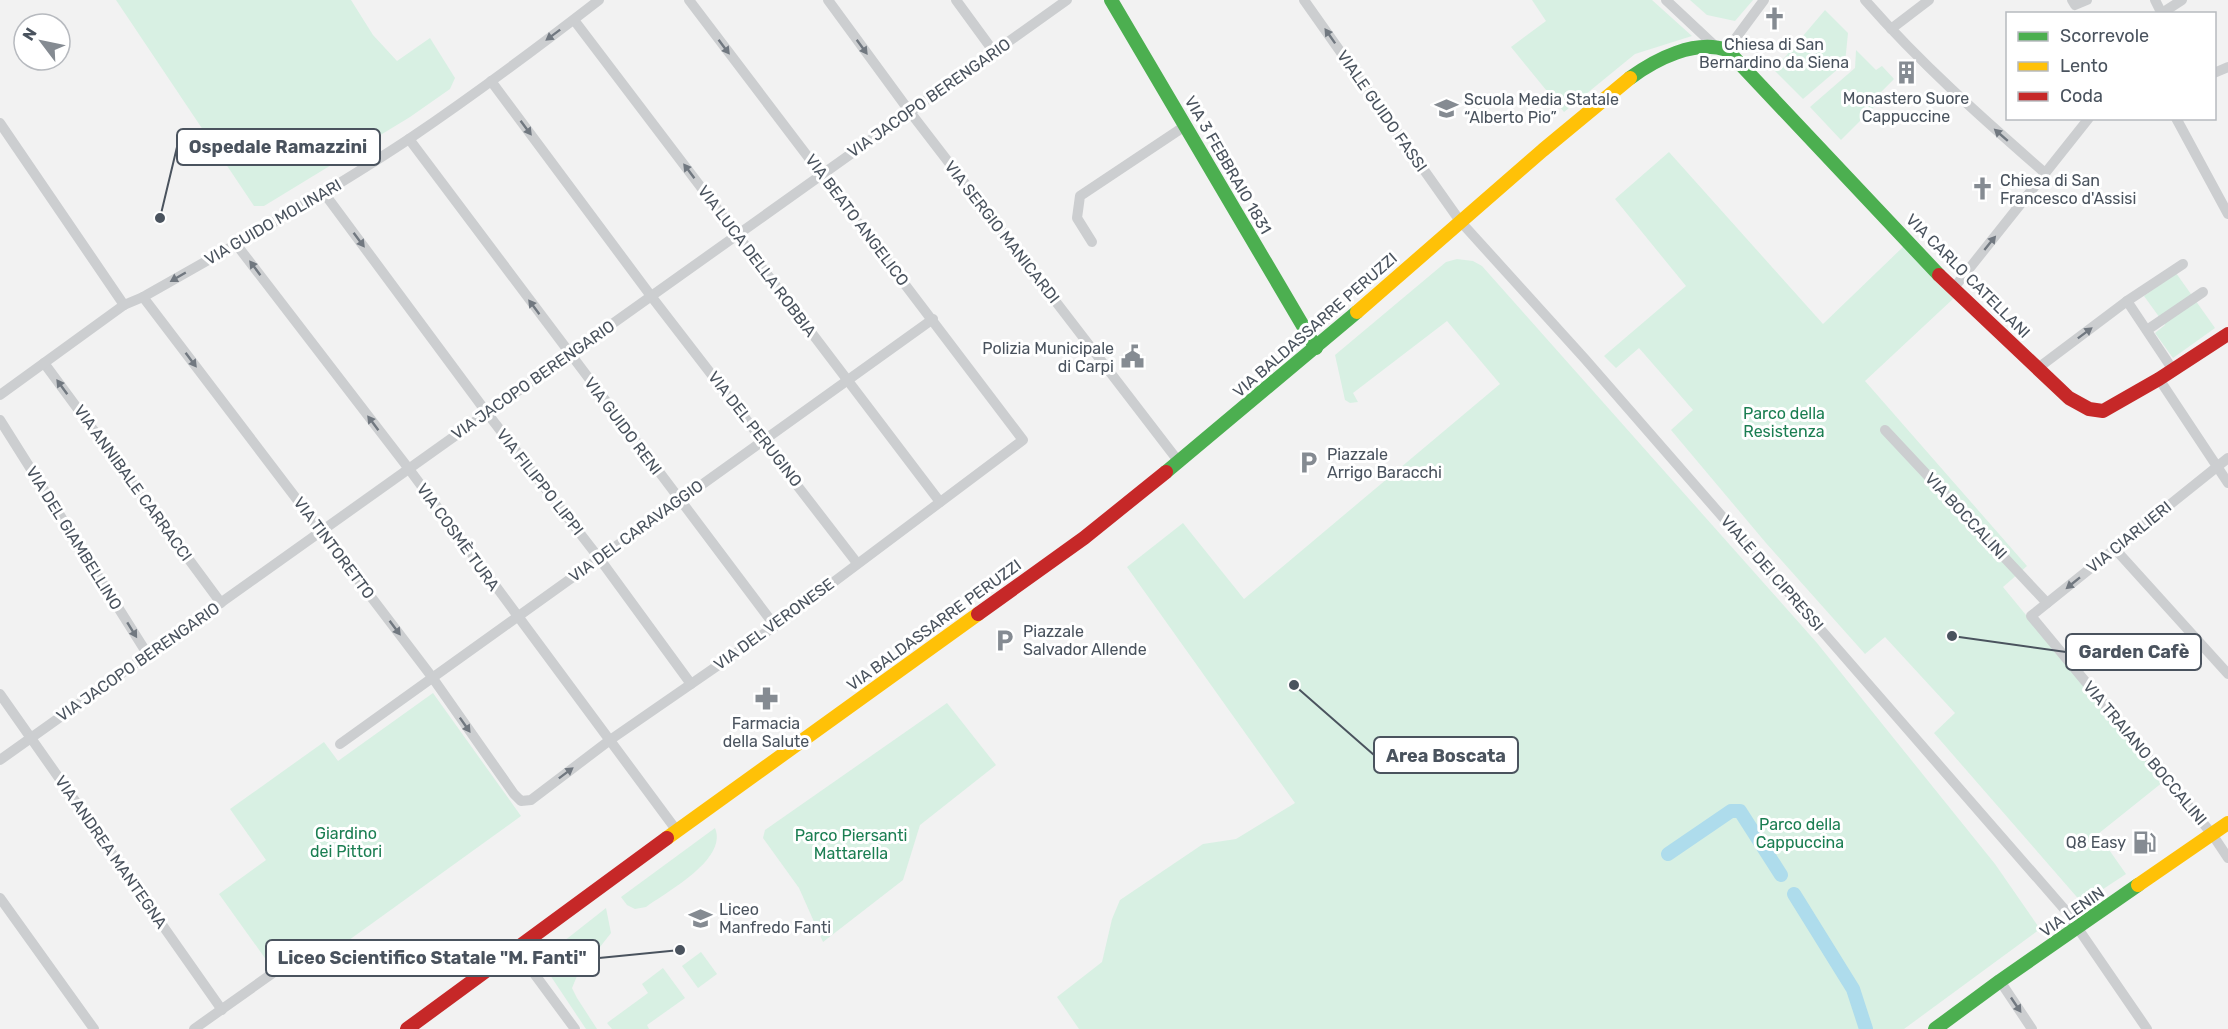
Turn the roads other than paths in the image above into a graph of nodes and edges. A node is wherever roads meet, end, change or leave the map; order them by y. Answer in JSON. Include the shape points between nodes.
{"nodes":[{"id":1,"x":600,"y":0,"type":"edge"},
{"id":2,"x":689,"y":0,"type":"edge"},
{"id":3,"x":828,"y":0,"type":"edge"},
{"id":4,"x":956,"y":0,"type":"edge"},
{"id":5,"x":1067,"y":0,"type":"edge"},
{"id":6,"x":1111,"y":0,"type":"edge"},
{"id":7,"x":1304,"y":0,"type":"edge"},
{"id":8,"x":1666,"y":0,"type":"edge"},
{"id":9,"x":1764,"y":0,"type":"edge"},
{"id":10,"x":1865,"y":0,"type":"edge"},
{"id":11,"x":1929,"y":0,"type":"edge"},
{"id":12,"x":2086,"y":0,"type":"edge"},
{"id":13,"x":2182,"y":0,"type":"edge"},
{"id":14,"x":2073,"y":3,"type":"edge"},
{"id":15,"x":2164,"y":12,"type":"edge"},
{"id":16,"x":574,"y":20,"type":"junction"},
{"id":17,"x":1891,"y":29,"type":"junction"},
{"id":18,"x":1721,"y":48,"type":"junction"},
{"id":19,"x":994,"y":52,"type":"junction"},
{"id":20,"x":491,"y":81,"type":"junction"},
{"id":21,"x":910,"y":112,"type":"junction"},
{"id":22,"x":2087,"y":120,"type":"edge"},
{"id":23,"x":2177,"y":120,"type":"edge"},
{"id":24,"x":0,"y":123,"type":"edge"},
{"id":25,"x":1185,"y":126,"type":"junction"},
{"id":26,"x":409,"y":139,"type":"junction"},
{"id":27,"x":2046,"y":173,"type":"junction"},
{"id":28,"x":822,"y":174,"type":"junction"},
{"id":29,"x":324,"y":193,"type":"junction"},
{"id":30,"x":2228,"y":214,"type":"edge"},
{"id":31,"x":1460,"y":221,"type":"junction"},
{"id":32,"x":737,"y":235,"type":"junction"},
{"id":33,"x":1092,"y":242,"type":"dead end"},
{"id":34,"x":236,"y":244,"type":"junction"},
{"id":35,"x":2183,"y":264,"type":"dead end"},
{"id":36,"x":1953,"y":289,"type":"junction"},
{"id":37,"x":2203,"y":292,"type":"dead end"},
{"id":38,"x":651,"y":296,"type":"junction"},
{"id":39,"x":143,"y":297,"type":"junction"},
{"id":40,"x":2127,"y":301,"type":"junction"},
{"id":41,"x":124,"y":305,"type":"junction"},
{"id":42,"x":933,"y":319,"type":"junction"},
{"id":43,"x":2147,"y":330,"type":"junction"},
{"id":44,"x":2228,"y":334,"type":"edge"},
{"id":45,"x":2222,"y":342,"type":"edge"},
{"id":46,"x":1316,"y":348,"type":"junction"},
{"id":47,"x":569,"y":354,"type":"junction"},
{"id":48,"x":44,"y":363,"type":"junction"},
{"id":49,"x":2038,"y":368,"type":"junction"},
{"id":50,"x":2173,"y":370,"type":"junction"},
{"id":51,"x":2159,"y":379,"type":"junction"},
{"id":52,"x":848,"y":380,"type":"junction"},
{"id":53,"x":0,"y":395,"type":"edge"},
{"id":54,"x":487,"y":413,"type":"junction"},
{"id":55,"x":0,"y":420,"type":"edge"},
{"id":56,"x":1885,"y":430,"type":"dead end"},
{"id":57,"x":764,"y":440,"type":"junction"},
{"id":58,"x":1023,"y":440,"type":"joint"},
{"id":59,"x":2228,"y":458,"type":"edge"},
{"id":60,"x":1179,"y":462,"type":"junction"},
{"id":61,"x":2217,"y":468,"type":"junction"},
{"id":62,"x":409,"y":469,"type":"junction"},
{"id":63,"x":2228,"y":483,"type":"edge"},
{"id":64,"x":679,"y":501,"type":"junction"},
{"id":65,"x":940,"y":502,"type":"junction"},
{"id":66,"x":321,"y":531,"type":"junction"},
{"id":67,"x":2115,"y":549,"type":"junction"},
{"id":68,"x":599,"y":558,"type":"junction"},
{"id":69,"x":857,"y":563,"type":"junction"},
{"id":70,"x":221,"y":603,"type":"junction"},
{"id":71,"x":2047,"y":603,"type":"junction"},
{"id":72,"x":2031,"y":616,"type":"joint"},
{"id":73,"x":516,"y":617,"type":"junction"},
{"id":74,"x":775,"y":626,"type":"junction"},
{"id":75,"x":148,"y":655,"type":"junction"},
{"id":76,"x":2228,"y":674,"type":"edge"},
{"id":77,"x":432,"y":677,"type":"junction"},
{"id":78,"x":692,"y":684,"type":"junction"},
{"id":79,"x":0,"y":694,"type":"edge"},
{"id":80,"x":31,"y":738,"type":"junction"},
{"id":81,"x":610,"y":740,"type":"junction"},
{"id":82,"x":340,"y":744,"type":"dead end"},
{"id":83,"x":0,"y":760,"type":"edge"},
{"id":84,"x":521,"y":801,"type":"joint"},
{"id":85,"x":2228,"y":823,"type":"edge"},
{"id":86,"x":677,"y":831,"type":"junction"},
{"id":87,"x":2212,"y":834,"type":"junction"},
{"id":88,"x":2228,"y":858,"type":"edge"},
{"id":89,"x":0,"y":898,"type":"edge"},
{"id":90,"x":2079,"y":928,"type":"junction"},
{"id":91,"x":516,"y":949,"type":"junction"},
{"id":92,"x":304,"y":951,"type":"dead end"},
{"id":93,"x":2000,"y":981,"type":"junction"},
{"id":94,"x":222,"y":1010,"type":"junction"},
{"id":95,"x":94,"y":1029,"type":"edge"},
{"id":96,"x":194,"y":1029,"type":"edge"},
{"id":97,"x":407,"y":1029,"type":"edge"},
{"id":98,"x":574,"y":1029,"type":"edge"},
{"id":99,"x":1936,"y":1029,"type":"edge"},
{"id":100,"x":2032,"y":1029,"type":"edge"},
{"id":101,"x":2147,"y":1029,"type":"edge"}],
"edges":[{"from":1,"to":16,"type":"street","name":"VIA GUIDO MOLINARI"},
{"from":2,"to":28,"type":"street","name":"VIA BEATO ANGELICO","one_way":true},
{"from":3,"to":21,"type":"street","name":"VIA SERGIO MANICARDI","one_way":true},
{"from":4,"to":19,"type":"street"},
{"from":5,"to":19,"type":"street","name":"VIA JACOPO BERENGARIO"},
{"from":6,"to":25,"type":"street","name":"VIA 3 FEBBRAIO 1831"},
{"from":31,"to":7,"type":"street","name":"VIALE GUIDO FASSI","one_way":true},
{"from":8,"to":18,"type":"street","name":"VIA CARLO CATELLANI"},
{"from":9,"to":18,"type":"street"},
{"from":10,"to":17,"type":"street"},
{"from":11,"to":17,"type":"street"},
{"from":12,"to":14,"type":"street"},
{"from":13,"to":15,"type":"street"},
{"from":16,"to":20,"type":"street","name":"VIA GUIDO MOLINARI","one_way":true},
{"from":32,"to":16,"type":"street","name":"VIA LUCA DELLA ROBBIA","one_way":true},
{"from":27,"to":17,"type":"street","one_way":true,"via":[[1972,110]]},
{"from":18,"to":31,"type":"street","via":[[1679,51],[1633,76]]},
{"from":18,"to":36,"type":"street","name":"VIA CARLO CATELLANI"},
{"from":19,"to":21,"type":"street","name":"VIA JACOPO BERENGARIO"},
{"from":20,"to":26,"type":"street","name":"VIA GUIDO MOLINARI"},
{"from":20,"to":38,"type":"street","name":"VIA DEL PERUGINO","one_way":true},
{"from":21,"to":28,"type":"street","name":"VIA JACOPO BERENGARIO"},
{"from":21,"to":60,"type":"street","name":"VIA SERGIO MANICARDI"},
{"from":22,"to":27,"type":"street"},
{"from":23,"to":30,"type":"street"},
{"from":24,"to":41,"type":"street"},
{"from":25,"to":33,"type":"street","via":[[1080,196],[1077,218]]},
{"from":25,"to":46,"type":"street","name":"VIA 3 FEBBRAIO 1831"},
{"from":26,"to":29,"type":"street","name":"VIA GUIDO MOLINARI"},
{"from":47,"to":26,"type":"street","name":"VIA GUIDO RENI","one_way":true},
{"from":36,"to":27,"type":"street","one_way":true},
{"from":28,"to":32,"type":"street","name":"VIA JACOPO BERENGARIO"},
{"from":28,"to":42,"type":"street","name":"VIA BEATO ANGELICO"},
{"from":29,"to":34,"type":"street","name":"VIA GUIDO MOLINARI"},
{"from":29,"to":54,"type":"street","name":"VIA FILIPPO LIPPI","one_way":true},
{"from":31,"to":46,"type":"street","name":"VIA BALDASSARRE PERUZZI"},
{"from":31,"to":90,"type":"street","name":"VIALE DEI CIPRESSI","via":[[1586,359]]},
{"from":32,"to":38,"type":"street","name":"VIA JACOPO BERENGARIO"},
{"from":32,"to":52,"type":"street","name":"VIA LUCA DELLA ROBBIA"},
{"from":34,"to":39,"type":"street","name":"VIA GUIDO MOLINARI","one_way":true},
{"from":62,"to":34,"type":"street","name":"VIA COSMÈ TURA","one_way":true},
{"from":35,"to":40,"type":"street"},
{"from":36,"to":49,"type":"street","name":"VIA CARLO CATELLANI"},
{"from":37,"to":43,"type":"street"},
{"from":38,"to":47,"type":"street","name":"VIA JACOPO BERENGARIO"},
{"from":38,"to":57,"type":"street","name":"VIA DEL PERUGINO"},
{"from":39,"to":41,"type":"street","name":"VIA GUIDO MOLINARI"},
{"from":39,"to":66,"type":"street","name":"VIA TINTORETTO","one_way":true},
{"from":40,"to":43,"type":"street"},
{"from":49,"to":40,"type":"street","one_way":true},
{"from":41,"to":48,"type":"street","name":"VIA GUIDO MOLINARI"},
{"from":42,"to":52,"type":"street","name":"VIA DEL CARAVAGGIO"},
{"from":42,"to":58,"type":"street","name":"VIA BEATO ANGELICO"},
{"from":43,"to":50,"type":"street"},
{"from":44,"to":45,"type":"street","name":"VIA CARLO CATELLANI"},
{"from":45,"to":50,"type":"street","name":"VIA CARLO CATELLANI"},
{"from":46,"to":60,"type":"street","name":"VIA BALDASSARRE PERUZZI"},
{"from":47,"to":54,"type":"street","name":"VIA JACOPO BERENGARIO"},
{"from":47,"to":64,"type":"street","name":"VIA GUIDO RENI"},
{"from":48,"to":53,"type":"street","name":"VIA GUIDO MOLINARI"},
{"from":70,"to":48,"type":"street","name":"VIA ANNIBALE CARRACCI","one_way":true},
{"from":49,"to":51,"type":"street","name":"VIA CARLO CATELLANI","via":[[2069,398],[2089,409],[2103,411]]},
{"from":50,"to":51,"type":"street","name":"VIA CARLO CATELLANI"},
{"from":51,"to":61,"type":"street"},
{"from":52,"to":57,"type":"street","name":"VIA DEL CARAVAGGIO"},
{"from":52,"to":65,"type":"street","name":"VIA LUCA DELLA ROBBIA"},
{"from":54,"to":62,"type":"street","name":"VIA JACOPO BERENGARIO"},
{"from":54,"to":68,"type":"street","name":"VIA FILIPPO LIPPI"},
{"from":55,"to":75,"type":"street","name":"VIA DEL GIAMBELLINO","one_way":true},
{"from":56,"to":71,"type":"street","name":"VIA BOCCALINI"},
{"from":57,"to":64,"type":"street","name":"VIA DEL CARAVAGGIO"},
{"from":57,"to":69,"type":"street","name":"VIA DEL PERUGINO"},
{"from":58,"to":65,"type":"street","name":"VIA DEL VERONESE"},
{"from":59,"to":61,"type":"street","name":"VIA CIARLIERI"},
{"from":60,"to":86,"type":"street","name":"VIA BALDASSARRE PERUZZI","via":[[1084,538]]},
{"from":61,"to":63,"type":"street"},
{"from":61,"to":67,"type":"street","name":"VIA CIARLIERI"},
{"from":62,"to":66,"type":"street","name":"VIA JACOPO BERENGARIO"},
{"from":62,"to":73,"type":"street","name":"VIA COSMÈ TURA"},
{"from":64,"to":68,"type":"street","name":"VIA DEL CARAVAGGIO"},
{"from":64,"to":74,"type":"street","name":"VIA GUIDO RENI"},
{"from":65,"to":69,"type":"street","name":"VIA DEL VERONESE"},
{"from":66,"to":70,"type":"street","name":"VIA JACOPO BERENGARIO"},
{"from":66,"to":77,"type":"street","name":"VIA TINTORETTO","one_way":true},
{"from":67,"to":71,"type":"street","name":"VIA CIARLIERI","one_way":true},
{"from":67,"to":76,"type":"street"},
{"from":68,"to":73,"type":"street","name":"VIA DEL CARAVAGGIO"},
{"from":68,"to":78,"type":"street","name":"VIA FILIPPO LIPPI"},
{"from":69,"to":74,"type":"street","name":"VIA DEL VERONESE"},
{"from":70,"to":75,"type":"street","name":"VIA JACOPO BERENGARIO"},
{"from":71,"to":72,"type":"street","name":"VIA CIARLIERI"},
{"from":72,"to":87,"type":"street","name":"VIA TRAIANO BOCCALINI"},
{"from":73,"to":77,"type":"street","name":"VIA DEL CARAVAGGIO"},
{"from":73,"to":81,"type":"street","name":"VIA COSMÈ TURA"},
{"from":74,"to":78,"type":"street","name":"VIA DEL VERONESE"},
{"from":75,"to":80,"type":"street","name":"VIA JACOPO BERENGARIO"},
{"from":77,"to":82,"type":"street","name":"VIA DEL CARAVAGGIO"},
{"from":77,"to":84,"type":"street","name":"VIA TINTORETTO","one_way":true},
{"from":78,"to":81,"type":"street","name":"VIA DEL VERONESE"},
{"from":79,"to":80,"type":"street","name":"VIA ANDREA MANTEGNA"},
{"from":80,"to":83,"type":"street","name":"VIA JACOPO BERENGARIO"},
{"from":80,"to":94,"type":"street","name":"VIA ANDREA MANTEGNA"},
{"from":84,"to":81,"type":"street","name":"VIA DEL VERONESE","one_way":true,"via":[[531,800]]},
{"from":81,"to":86,"type":"street","name":"VIA COSMÈ TURA"},
{"from":85,"to":87,"type":"street","name":"VIA LENIN"},
{"from":86,"to":91,"type":"street","name":"VIA BALDASSARRE PERUZZI"},
{"from":87,"to":88,"type":"street","name":"VIA TRAIANO BOCCALINI"},
{"from":87,"to":90,"type":"street","name":"VIA LENIN"},
{"from":89,"to":95,"type":"street"},
{"from":90,"to":93,"type":"street","name":"VIA LENIN"},
{"from":90,"to":101,"type":"street","name":"VIALE DEI CIPRESSI"},
{"from":91,"to":97,"type":"street","name":"VIA BALDASSARRE PERUZZI"},
{"from":91,"to":98,"type":"street"},
{"from":92,"to":94,"type":"street"},
{"from":93,"to":99,"type":"street","name":"VIA LENIN"},
{"from":93,"to":100,"type":"street","one_way":true},
{"from":94,"to":96,"type":"street"}]}
